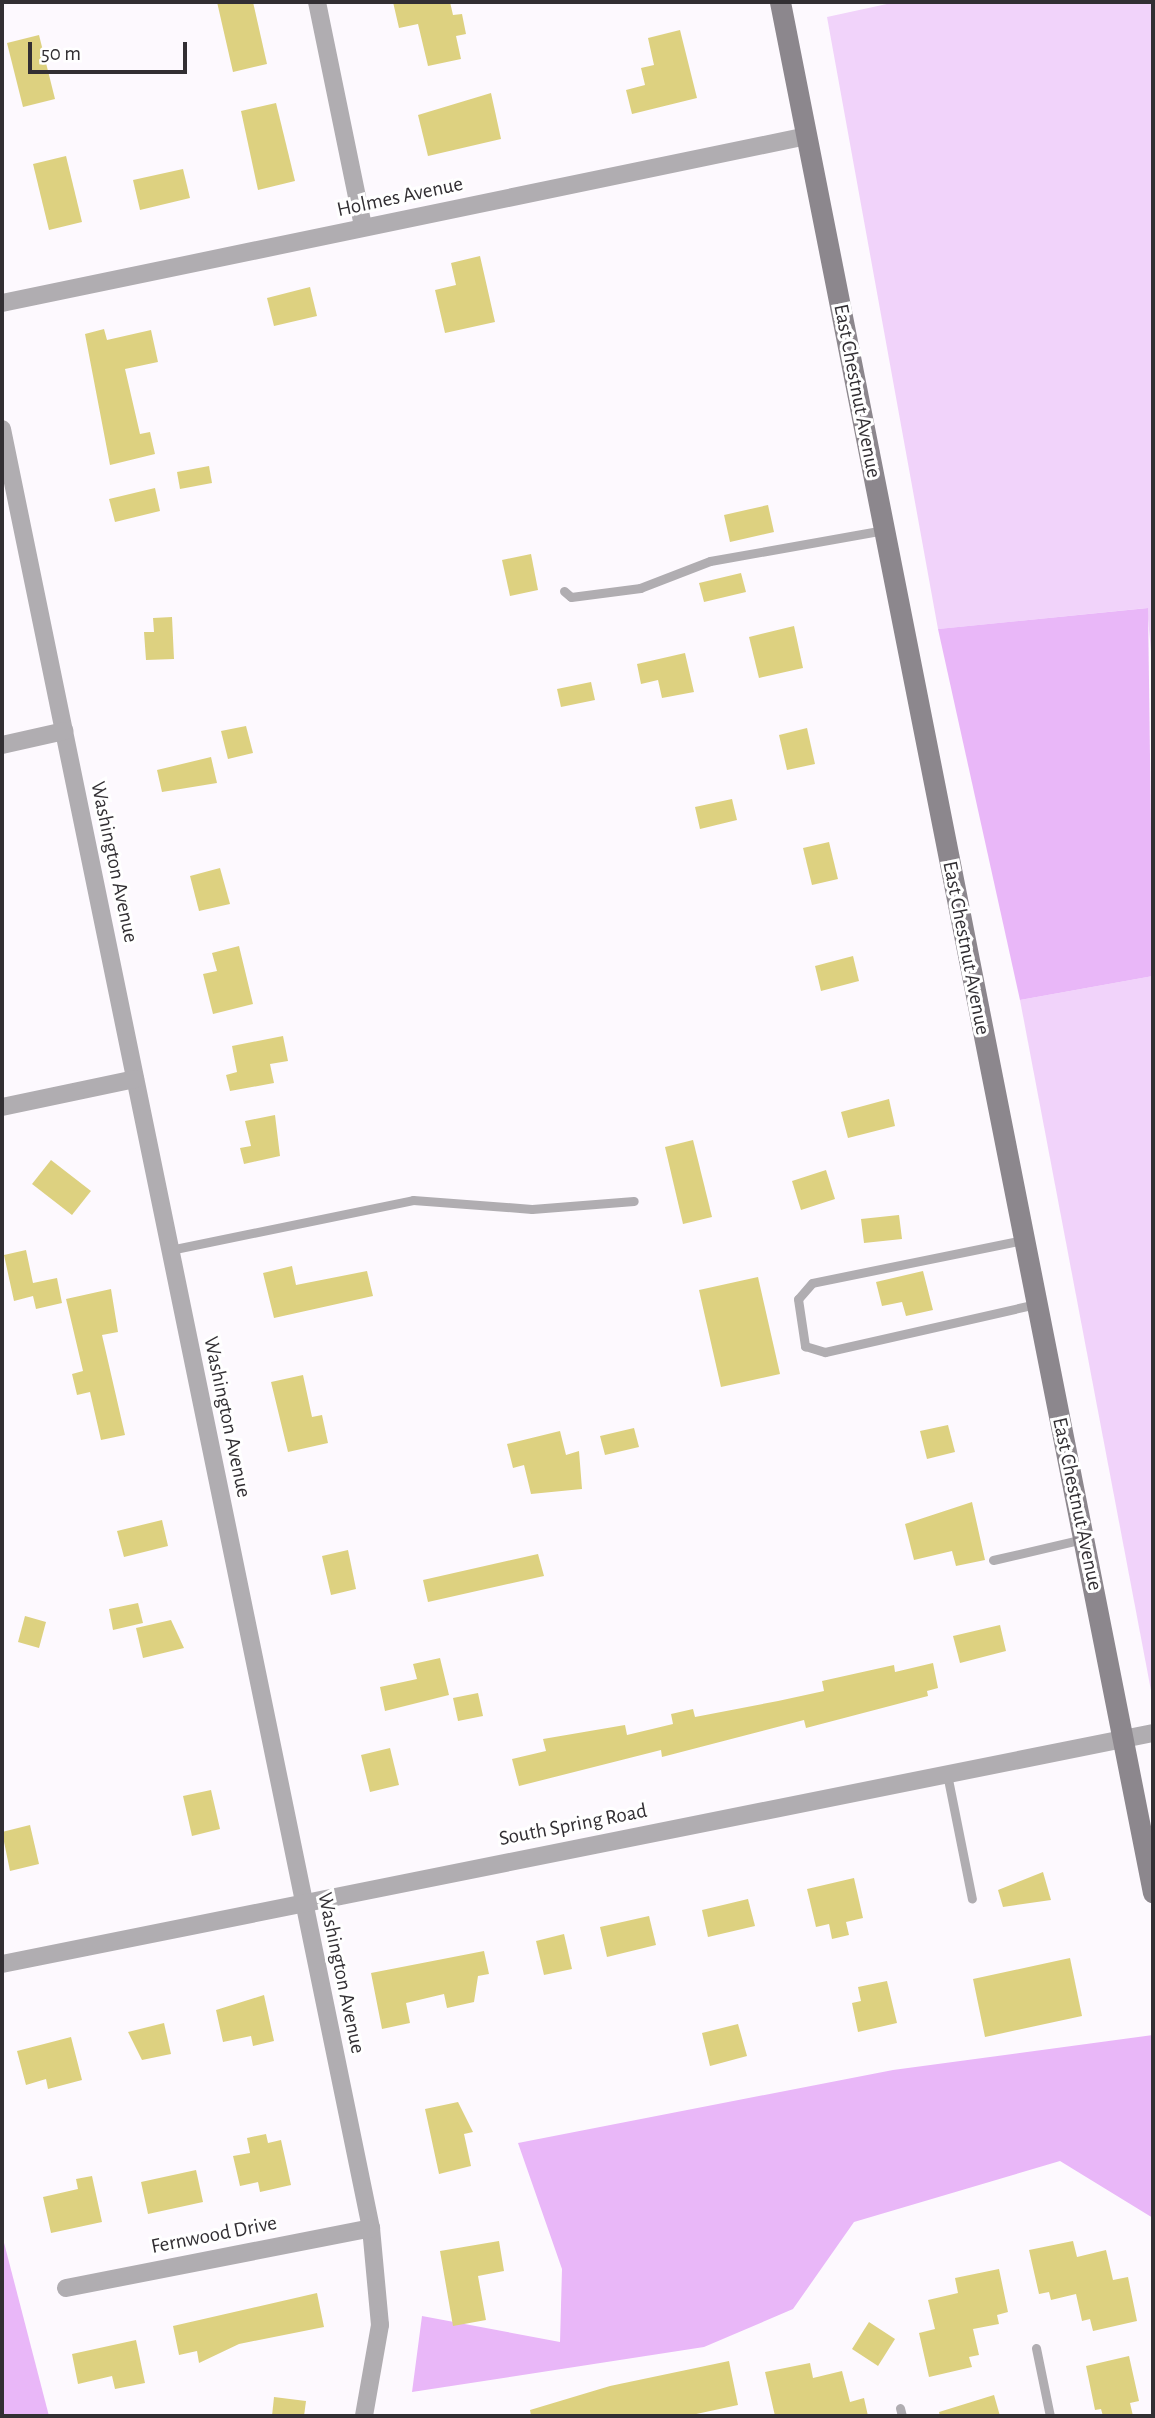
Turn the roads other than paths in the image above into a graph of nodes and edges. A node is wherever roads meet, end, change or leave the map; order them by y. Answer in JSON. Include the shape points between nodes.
{"nodes":[{"id":1,"x":317,"y":2,"type":"edge"},
{"id":2,"x":780,"y":2,"type":"edge"},
{"id":3,"x":807,"y":136,"type":"junction"},
{"id":4,"x":363,"y":228,"type":"junction"},
{"id":5,"x":2,"y":303,"type":"edge"},
{"id":6,"x":2,"y":429,"type":"edge"},
{"id":7,"x":884,"y":530,"type":"junction"},
{"id":8,"x":564,"y":591,"type":"dead end"},
{"id":9,"x":64,"y":731,"type":"junction"},
{"id":10,"x":2,"y":745,"type":"edge"},
{"id":11,"x":135,"y":1079,"type":"junction"},
{"id":12,"x":2,"y":1107,"type":"edge"},
{"id":13,"x":634,"y":1201,"type":"dead end"},
{"id":14,"x":1023,"y":1240,"type":"junction"},
{"id":15,"x":170,"y":1250,"type":"junction"},
{"id":16,"x":1036,"y":1304,"type":"junction"},
{"id":17,"x":1085,"y":1538,"type":"junction"},
{"id":18,"x":993,"y":1560,"type":"dead end"},
{"id":19,"x":1153,"y":1732,"type":"edge"},
{"id":20,"x":1123,"y":1739,"type":"junction"},
{"id":21,"x":947,"y":1772,"type":"junction"},
{"id":22,"x":1153,"y":1893,"type":"edge"},
{"id":23,"x":972,"y":1899,"type":"dead end"},
{"id":24,"x":303,"y":1903,"type":"junction"},
{"id":25,"x":2,"y":1964,"type":"edge"},
{"id":26,"x":371,"y":2228,"type":"junction"},
{"id":27,"x":66,"y":2287,"type":"dead end"},
{"id":28,"x":1036,"y":2348,"type":"dead end"},
{"id":29,"x":364,"y":2416,"type":"edge"},
{"id":30,"x":1050,"y":2416,"type":"edge"}],
"edges":[{"from":1,"to":4,"type":"street"},
{"from":2,"to":3,"type":"street","name":"East Chestnut Avenue"},
{"from":3,"to":4,"type":"street","name":"Holmes Avenue"},
{"from":3,"to":7,"type":"street","name":"East Chestnut Avenue"},
{"from":4,"to":5,"type":"street","name":"Holmes Avenue"},
{"from":6,"to":9,"type":"street","name":"Washington Avenue"},
{"from":7,"to":8,"type":"lane","via":[[710,561],[640,588],[572,597]]},
{"from":7,"to":14,"type":"street","name":"East Chestnut Avenue"},
{"from":9,"to":10,"type":"street"},
{"from":9,"to":11,"type":"street","name":"Washington Avenue"},
{"from":11,"to":12,"type":"street"},
{"from":11,"to":15,"type":"street","name":"Washington Avenue"},
{"from":13,"to":15,"type":"lane","via":[[532,1209],[413,1199]]},
{"from":14,"to":16,"type":"street","name":"East Chestnut Avenue"},
{"from":14,"to":16,"type":"lane","via":[[813,1283],[798,1299],[805,1346],[825,1352]]},
{"from":15,"to":24,"type":"street","name":"Washington Avenue"},
{"from":16,"to":17,"type":"street","name":"East Chestnut Avenue"},
{"from":17,"to":18,"type":"lane"},
{"from":17,"to":20,"type":"street","name":"East Chestnut Avenue"},
{"from":19,"to":20,"type":"street","name":"South Spring Road"},
{"from":20,"to":21,"type":"street","name":"South Spring Road"},
{"from":20,"to":22,"type":"street","name":"East Chestnut Avenue"},
{"from":21,"to":23,"type":"lane"},
{"from":21,"to":24,"type":"street","name":"South Spring Road"},
{"from":24,"to":25,"type":"street","name":"South Spring Road"},
{"from":24,"to":26,"type":"street","name":"Washington Avenue"},
{"from":26,"to":27,"type":"street","name":"Fernwood Drive"},
{"from":26,"to":29,"type":"street","name":"Washington Avenue","via":[[380,2325]]},
{"from":28,"to":30,"type":"lane"}]}
